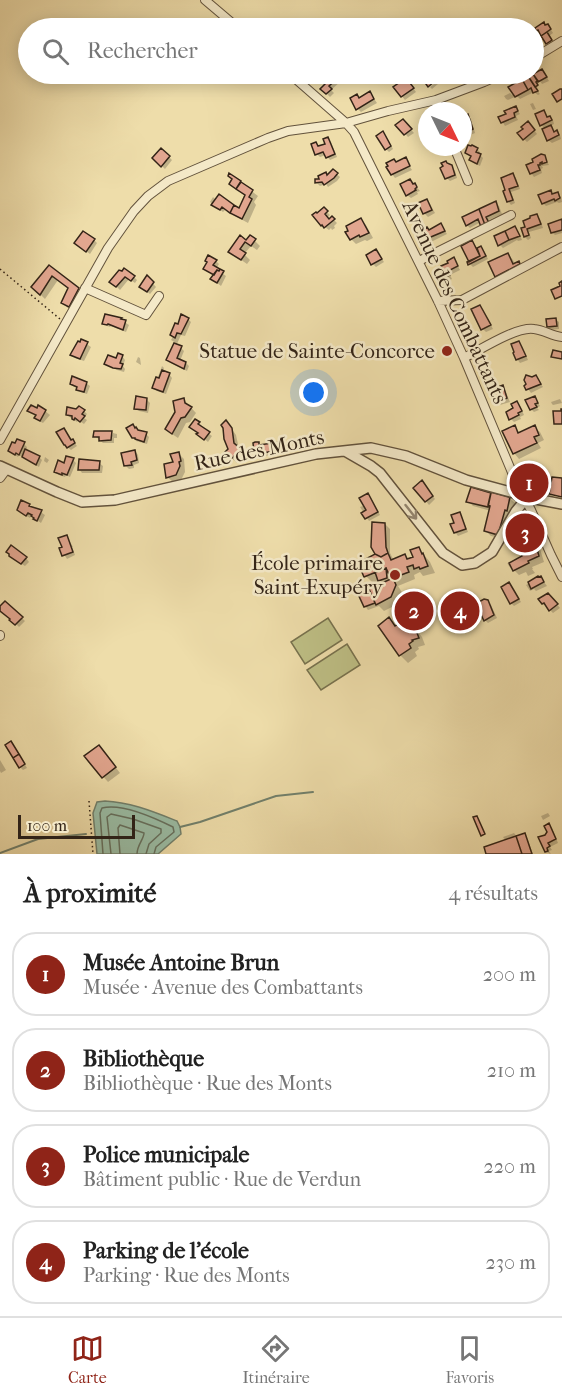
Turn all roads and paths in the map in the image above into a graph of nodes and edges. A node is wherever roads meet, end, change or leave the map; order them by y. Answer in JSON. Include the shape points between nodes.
{"nodes":[{"id":1,"x":205,"y":0,"type":"edge"},
{"id":2,"x":226,"y":18,"type":"edge"},
{"id":3,"x":562,"y":41,"type":"edge"},
{"id":4,"x":544,"y":52,"type":"edge"},
{"id":5,"x":301,"y":84,"type":"edge"},
{"id":6,"x":479,"y":84,"type":"edge"},
{"id":7,"x":436,"y":100,"type":"joint"},
{"id":8,"x":346,"y":123,"type":"junction"},
{"id":9,"x":458,"y":156,"type":"edge"},
{"id":10,"x":468,"y":181,"type":"dead end"},
{"id":11,"x":511,"y":215,"type":"dead end"},
{"id":12,"x":562,"y":247,"type":"edge"},
{"id":13,"x":419,"y":261,"type":"junction"},
{"id":14,"x":0,"y":269,"type":"edge"},
{"id":15,"x":85,"y":288,"type":"junction"},
{"id":16,"x":159,"y":296,"type":"dead end"},
{"id":17,"x":438,"y":302,"type":"junction"},
{"id":18,"x":65,"y":324,"type":"junction"},
{"id":19,"x":562,"y":337,"type":"edge"},
{"id":20,"x":464,"y":358,"type":"junction"},
{"id":21,"x":0,"y":440,"type":"edge"},
{"id":22,"x":379,"y":450,"type":"junction"},
{"id":23,"x":345,"y":451,"type":"junction"},
{"id":24,"x":374,"y":467,"type":"junction"},
{"id":25,"x":2,"y":471,"type":"edge"},
{"id":26,"x":525,"y":500,"type":"junction"},
{"id":27,"x":562,"y":504,"type":"edge"},
{"id":28,"x":562,"y":576,"type":"edge"},
{"id":29,"x":89,"y":801,"type":"dead end"},
{"id":30,"x":93,"y":854,"type":"edge"}],
"edges":[{"from":1,"to":2,"type":"street"},
{"from":3,"to":4,"type":"street"},
{"from":5,"to":8,"type":"street","name":"Avenue des Combattants"},
{"from":6,"to":7,"type":"street"},
{"from":7,"to":8,"type":"street"},
{"from":8,"to":13,"type":"street","name":"Avenue des Combattants"},
{"from":8,"to":15,"type":"street","via":[[288,131],[168,181],[134,211]]},
{"from":9,"to":10,"type":"street"},
{"from":11,"to":13,"type":"street"},
{"from":12,"to":17,"type":"street","via":[[462,300]]},
{"from":13,"to":17,"type":"street","name":"Avenue des Combattants"},
{"from":14,"to":18,"type":"path"},
{"from":15,"to":16,"type":"street","via":[[146,315]]},
{"from":15,"to":18,"type":"street"},
{"from":17,"to":20,"type":"street","name":"Avenue des Combattants"},
{"from":18,"to":21,"type":"street"},
{"from":19,"to":20,"type":"street","via":[[522,329]]},
{"from":20,"to":26,"type":"street","name":"Avenue des Combattants"},
{"from":22,"to":23,"type":"street"},
{"from":22,"to":24,"type":"street","via":[[373,458]]},
{"from":22,"to":26,"type":"street","via":[[406,456]]},
{"from":23,"to":24,"type":"street","name":"Rue des Monts"},
{"from":23,"to":25,"type":"street","name":"Rue des Monts","via":[[316,454],[115,500],[82,502]]},
{"from":24,"to":26,"type":"street","name":"Rue des Monts","one_way":true,"via":[[444,553],[462,565],[475,563],[492,552]]},
{"from":26,"to":27,"type":"street"},
{"from":26,"to":28,"type":"street","name":"Avenue des Combattants"},
{"from":29,"to":30,"type":"path"}]}
